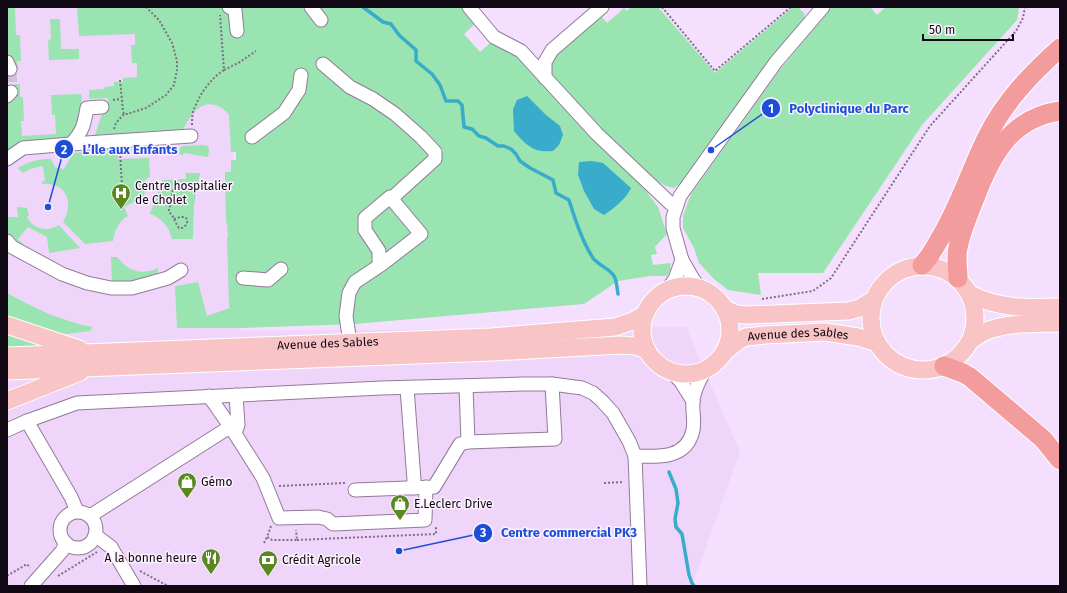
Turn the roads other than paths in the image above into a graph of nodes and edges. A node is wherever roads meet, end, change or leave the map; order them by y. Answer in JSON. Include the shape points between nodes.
{"nodes":[{"id":1,"x":311,"y":7,"type":"edge"},
{"id":2,"x":469,"y":7,"type":"edge"},
{"id":3,"x":602,"y":7,"type":"edge"},
{"id":4,"x":823,"y":7,"type":"edge"},
{"id":5,"x":230,"y":9,"type":"edge"},
{"id":6,"x":321,"y":20,"type":"dead end"},
{"id":7,"x":238,"y":31,"type":"dead end"},
{"id":8,"x":1060,"y":48,"type":"edge"},
{"id":9,"x":323,"y":64,"type":"dead end"},
{"id":10,"x":301,"y":75,"type":"dead end"},
{"id":11,"x":546,"y":78,"type":"junction"},
{"id":12,"x":102,"y":108,"type":"dead end"},
{"id":13,"x":1060,"y":111,"type":"edge"},
{"id":14,"x":191,"y":136,"type":"road end"},
{"id":15,"x":252,"y":137,"type":"dead end"},
{"id":16,"x":71,"y":144,"type":"junction"},
{"id":17,"x":7,"y":160,"type":"edge"},
{"id":18,"x":392,"y":198,"type":"junction"},
{"id":19,"x":676,"y":206,"type":"junction"},
{"id":20,"x":7,"y":241,"type":"edge"},
{"id":21,"x":682,"y":260,"type":"junction"},
{"id":22,"x":382,"y":264,"type":"junction"},
{"id":23,"x":922,"y":265,"type":"junction"},
{"id":24,"x":281,"y":269,"type":"dead end"},
{"id":25,"x":181,"y":270,"type":"dead end"},
{"id":26,"x":243,"y":278,"type":"dead end"},
{"id":27,"x":958,"y":278,"type":"junction"},
{"id":28,"x":700,"y":288,"type":"junction"},
{"id":29,"x":667,"y":290,"type":"junction"},
{"id":30,"x":970,"y":294,"type":"junction"},
{"id":31,"x":873,"y":300,"type":"junction"},
{"id":32,"x":1060,"y":307,"type":"edge"},
{"id":33,"x":724,"y":308,"type":"junction"},
{"id":34,"x":645,"y":314,"type":"junction"},
{"id":35,"x":1060,"y":324,"type":"edge"},
{"id":36,"x":7,"y":325,"type":"edge"},
{"id":37,"x":971,"y":340,"type":"junction"},
{"id":38,"x":350,"y":342,"type":"junction"},
{"id":39,"x":877,"y":343,"type":"junction"},
{"id":40,"x":647,"y":350,"type":"junction"},
{"id":41,"x":724,"y":352,"type":"junction"},
{"id":42,"x":7,"y":356,"type":"edge"},
{"id":43,"x":90,"y":360,"type":"junction"},
{"id":44,"x":944,"y":366,"type":"junction"},
{"id":45,"x":705,"y":370,"type":"junction"},
{"id":46,"x":7,"y":371,"type":"edge"},
{"id":47,"x":671,"y":371,"type":"junction"},
{"id":48,"x":552,"y":384,"type":"junction"},
{"id":49,"x":466,"y":386,"type":"junction"},
{"id":50,"x":407,"y":388,"type":"junction"},
{"id":51,"x":236,"y":395,"type":"junction"},
{"id":52,"x":209,"y":396,"type":"junction"},
{"id":53,"x":7,"y":401,"type":"edge"},
{"id":54,"x":693,"y":401,"type":"junction"},
{"id":55,"x":27,"y":421,"type":"junction"},
{"id":56,"x":7,"y":430,"type":"edge"},
{"id":57,"x":233,"y":431,"type":"junction"},
{"id":58,"x":468,"y":442,"type":"junction"},
{"id":59,"x":635,"y":456,"type":"junction"},
{"id":60,"x":1060,"y":460,"type":"edge"},
{"id":61,"x":351,"y":487,"type":"road end"},
{"id":62,"x":420,"y":487,"type":"junction"},
{"id":63,"x":77,"y":511,"type":"junction"},
{"id":64,"x":90,"y":516,"type":"junction"},
{"id":65,"x":95,"y":535,"type":"junction"},
{"id":66,"x":66,"y":543,"type":"junction"},
{"id":67,"x":34,"y":582,"type":"edge"},
{"id":68,"x":134,"y":586,"type":"edge"},
{"id":69,"x":640,"y":586,"type":"edge"}],
"edges":[{"from":1,"to":6,"type":"street"},
{"from":2,"to":11,"type":"street","via":[[494,37],[521,51]]},
{"from":3,"to":11,"type":"street","via":[[552,50],[545,62]]},
{"from":4,"to":19,"type":"street","via":[[776,62],[685,188]]},
{"from":5,"to":7,"type":"street"},
{"from":8,"to":23,"type":"highway","via":[[1028,79],[999,115],[978,155],[948,226]]},
{"from":9,"to":18,"type":"street","via":[[350,87],[395,114],[435,152],[434,159]]},
{"from":10,"to":15,"type":"street","via":[[299,90],[284,113]]},
{"from":11,"to":19,"type":"street","via":[[597,134]]},
{"from":12,"to":16,"type":"street","via":[[87,108],[80,134]]},
{"from":13,"to":27,"type":"highway","via":[[1024,124],[1009,136],[994,155],[985,171],[960,240],[957,256]]},
{"from":14,"to":16,"type":"street"},
{"from":16,"to":17,"type":"street","via":[[23,148]]},
{"from":18,"to":22,"type":"street","via":[[390,196],[365,218],[365,230],[379,251],[379,260]]},
{"from":18,"to":22,"type":"street","via":[[421,234]]},
{"from":19,"to":21,"type":"street","via":[[673,228]]},
{"from":20,"to":25,"type":"street","via":[[12,247],[62,274],[102,286],[132,288],[168,278]]},
{"from":21,"to":28,"type":"street"},
{"from":21,"to":29,"type":"street"},
{"from":22,"to":38,"type":"street","via":[[355,282],[348,293],[346,316]]},
{"from":23,"to":27,"type":"main road","via":[[935,266]]},
{"from":23,"to":31,"type":"main road","via":[[903,269],[887,279]]},
{"from":24,"to":26,"type":"street","via":[[268,280]]},
{"from":27,"to":30,"type":"main road"},
{"from":28,"to":29,"type":"main road","via":[[684,286]]},
{"from":28,"to":33,"type":"main road","via":[[714,296]]},
{"from":29,"to":34,"type":"main road","via":[[654,300]]},
{"from":30,"to":32,"type":"main road","via":[[987,302],[1009,306]]},
{"from":30,"to":37,"type":"main road","via":[[975,309],[975,325]]},
{"from":31,"to":33,"type":"main road","name":"Avenue des Sables","via":[[848,312],[746,315],[736,314]]},
{"from":31,"to":39,"type":"main road","via":[[870,315]]},
{"from":33,"to":41,"type":"main road","via":[[730,330]]},
{"from":34,"to":38,"type":"main road","name":"Avenue des Sables","via":[[615,327],[491,337]]},
{"from":34,"to":40,"type":"main road","via":[[642,332]]},
{"from":35,"to":37,"type":"main road","via":[[996,328]]},
{"from":36,"to":43,"type":"main road"},
{"from":37,"to":44,"type":"main road","via":[[955,360]]},
{"from":38,"to":43,"type":"main road","name":"Avenue des Sables"},
{"from":39,"to":41,"type":"main road","name":"Avenue des Sables","via":[[825,332],[765,335],[746,337]]},
{"from":39,"to":44,"type":"main road","via":[[898,365],[913,370],[929,370]]},
{"from":40,"to":43,"type":"main road","name":"Avenue des Sables","via":[[621,345],[492,352]]},
{"from":40,"to":47,"type":"main road","via":[[657,363]]},
{"from":41,"to":45,"type":"main road"},
{"from":42,"to":43,"type":"main road","name":"Avenue des Sables"},
{"from":43,"to":46,"type":"main road","name":"Avenue des Sables"},
{"from":43,"to":53,"type":"main road"},
{"from":44,"to":60,"type":"highway","via":[[970,377],[1043,439]]},
{"from":45,"to":47,"type":"main road","via":[[688,374]]},
{"from":45,"to":54,"type":"street"},
{"from":47,"to":54,"type":"street"},
{"from":48,"to":49,"type":"street"},
{"from":48,"to":58,"type":"street","via":[[555,439]]},
{"from":48,"to":59,"type":"street","via":[[582,388],[602,401],[613,413]]},
{"from":49,"to":50,"type":"street"},
{"from":49,"to":58,"type":"street"},
{"from":50,"to":51,"type":"street"},
{"from":50,"to":62,"type":"street","via":[[414,480]]},
{"from":51,"to":52,"type":"street"},
{"from":51,"to":57,"type":"street","via":[[238,426]]},
{"from":52,"to":55,"type":"street","via":[[77,403]]},
{"from":52,"to":57,"type":"street"},
{"from":54,"to":59,"type":"street","via":[[694,429],[684,447],[675,454],[656,457]]},
{"from":55,"to":56,"type":"street"},
{"from":55,"to":63,"type":"street"},
{"from":57,"to":62,"type":"street","via":[[263,478],[278,518],[318,517],[327,518],[332,524],[425,520]]},
{"from":57,"to":64,"type":"street","via":[[225,430]]},
{"from":58,"to":62,"type":"street","via":[[460,444],[434,487]]},
{"from":59,"to":69,"type":"street"},
{"from":61,"to":62,"type":"street"},
{"from":63,"to":64,"type":"street"},
{"from":63,"to":66,"type":"street","via":[[71,512],[62,520],[60,532]]},
{"from":64,"to":65,"type":"street","via":[[96,524]]},
{"from":65,"to":66,"type":"street","via":[[89,544],[83,547],[77,548]]},
{"from":65,"to":68,"type":"street","via":[[112,547]]},
{"from":66,"to":67,"type":"street"}]}
